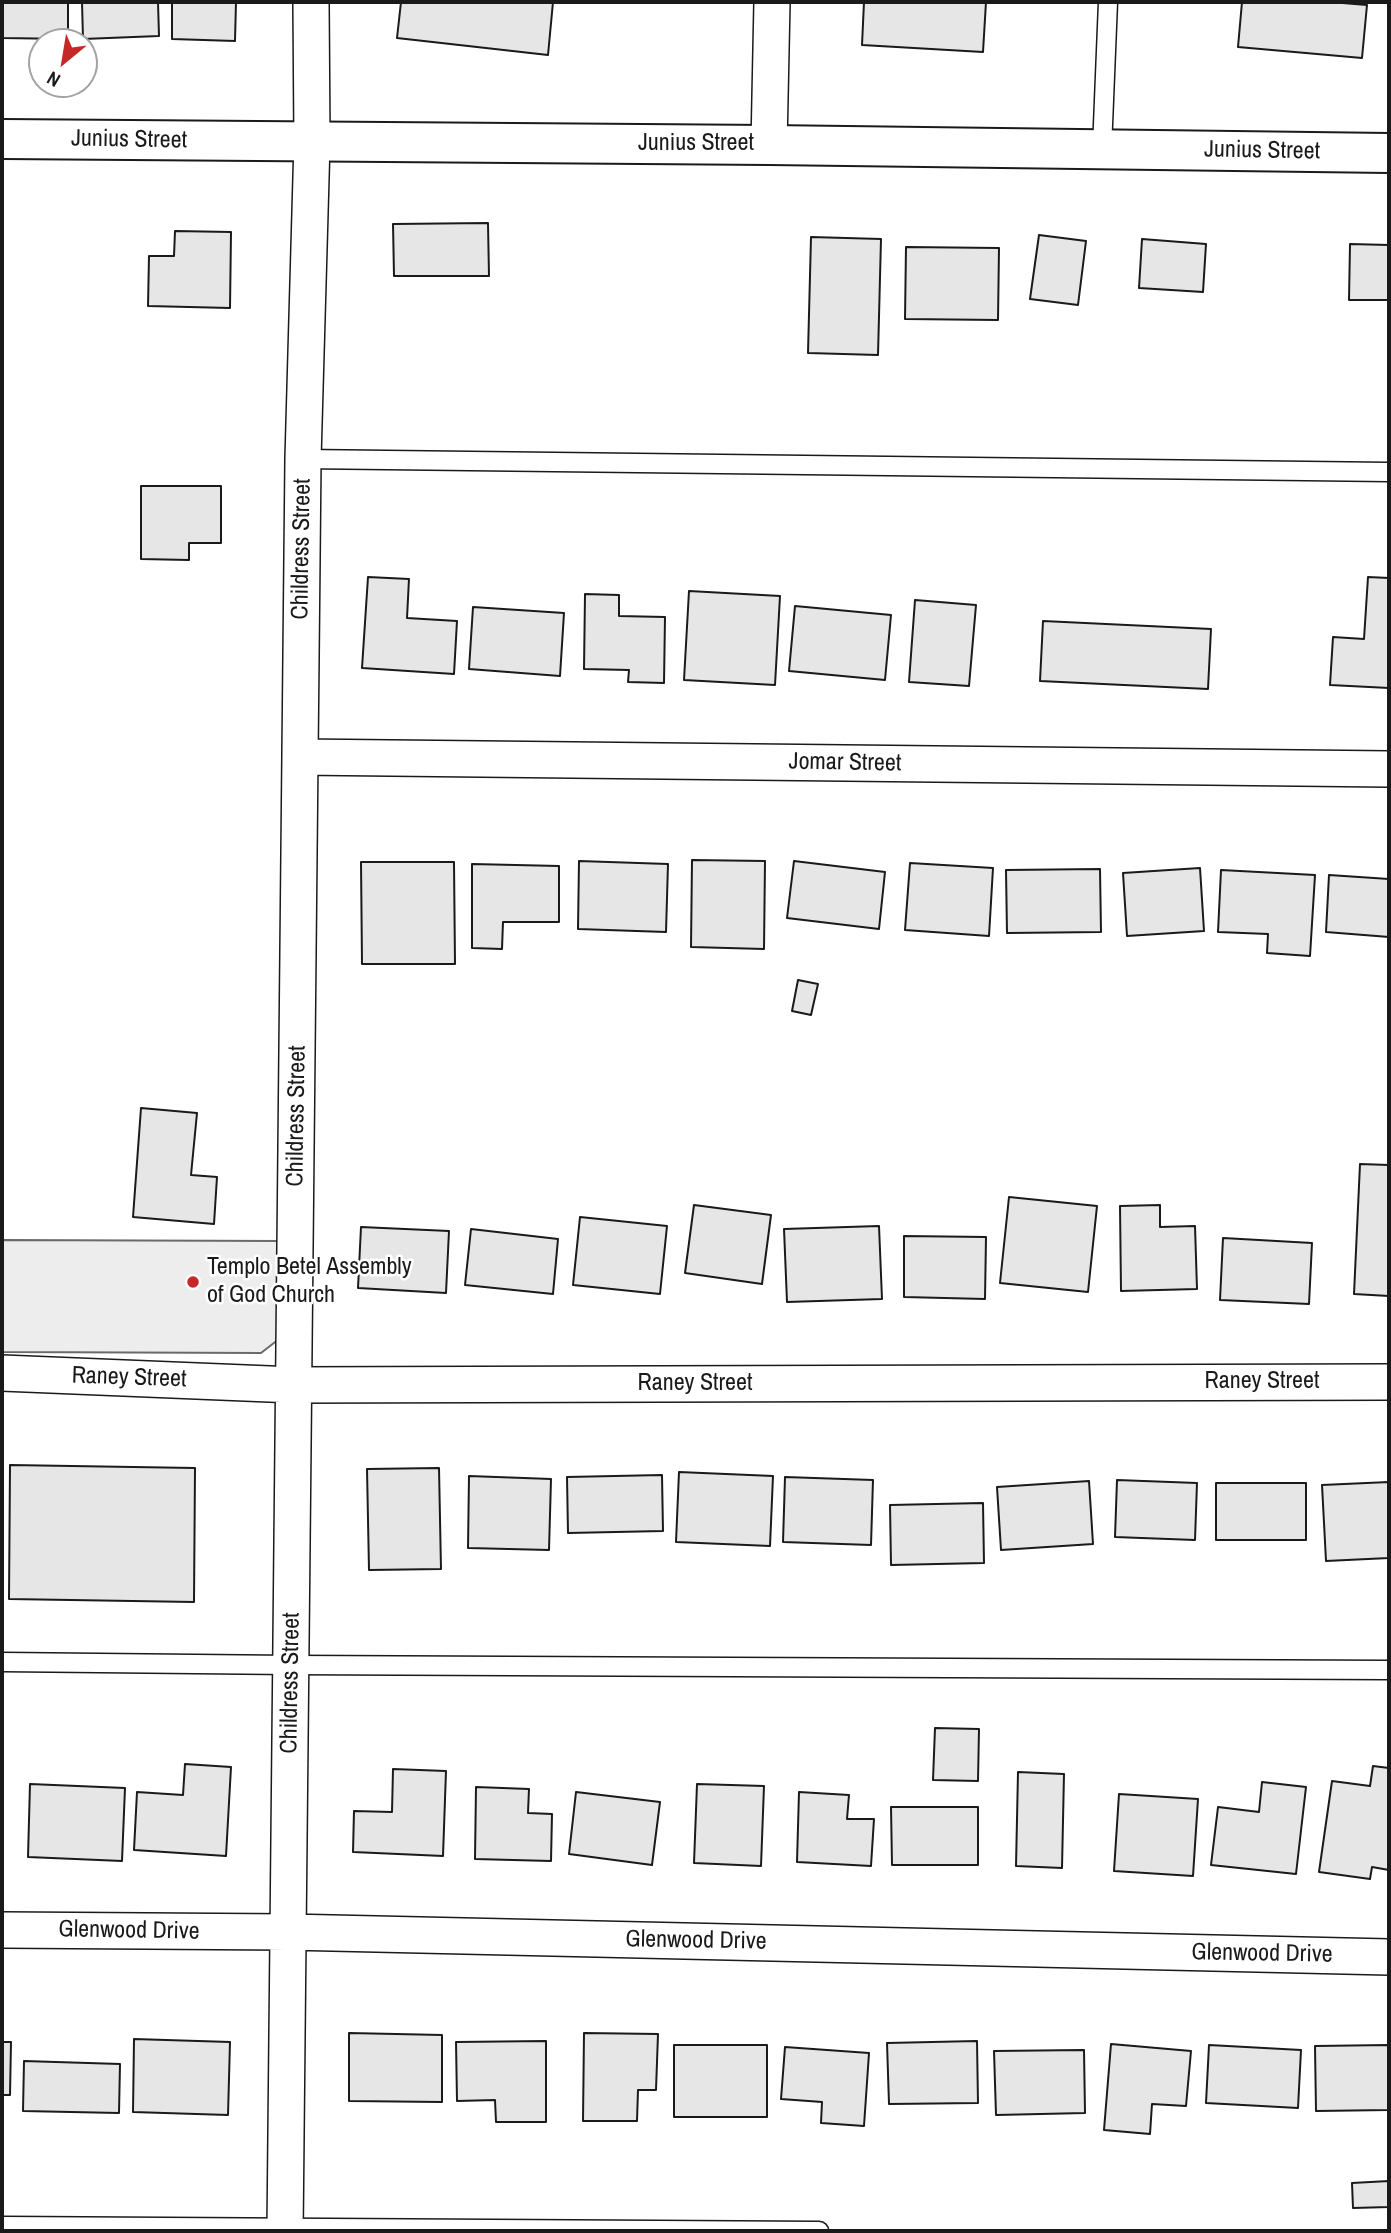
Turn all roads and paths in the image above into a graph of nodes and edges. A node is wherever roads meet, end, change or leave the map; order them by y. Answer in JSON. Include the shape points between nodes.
{"nodes":[{"id":1,"x":311,"y":2,"type":"edge"},
{"id":2,"x":772,"y":2,"type":"edge"},
{"id":3,"x":1108,"y":2,"type":"edge"},
{"id":4,"x":2,"y":139,"type":"edge"},
{"id":5,"x":312,"y":142,"type":"junction"},
{"id":6,"x":769,"y":145,"type":"junction"},
{"id":7,"x":1102,"y":149,"type":"junction"},
{"id":8,"x":1389,"y":153,"type":"edge"},
{"id":9,"x":303,"y":459,"type":"junction"},
{"id":10,"x":1389,"y":472,"type":"edge"},
{"id":11,"x":300,"y":757,"type":"junction"},
{"id":12,"x":1389,"y":769,"type":"edge"},
{"id":13,"x":2,"y":1373,"type":"edge"},
{"id":14,"x":1389,"y":1382,"type":"edge"},
{"id":15,"x":294,"y":1385,"type":"junction"},
{"id":16,"x":2,"y":1662,"type":"edge"},
{"id":17,"x":291,"y":1665,"type":"junction"},
{"id":18,"x":1389,"y":1670,"type":"edge"},
{"id":19,"x":2,"y":1930,"type":"edge"},
{"id":20,"x":288,"y":1932,"type":"junction"},
{"id":21,"x":1389,"y":1957,"type":"edge"},
{"id":22,"x":2,"y":2226,"type":"edge"},
{"id":23,"x":286,"y":2230,"type":"edge"},
{"id":24,"x":819,"y":2231,"type":"edge"}],
"edges":[{"from":1,"to":5,"type":"street","name":"Childress Street"},
{"from":2,"to":6,"type":"street"},
{"from":3,"to":7,"type":"lane"},
{"from":4,"to":5,"type":"street","name":"Junius Street"},
{"from":5,"to":6,"type":"street","name":"Junius Street"},
{"from":5,"to":9,"type":"street","name":"Childress Street"},
{"from":6,"to":7,"type":"street","name":"Junius Street"},
{"from":7,"to":8,"type":"street","name":"Junius Street"},
{"from":9,"to":10,"type":"lane"},
{"from":9,"to":11,"type":"street","name":"Childress Street"},
{"from":11,"to":12,"type":"street","name":"Jomar Street"},
{"from":11,"to":15,"type":"street","name":"Childress Street"},
{"from":13,"to":15,"type":"street","name":"Raney Street"},
{"from":14,"to":15,"type":"street","name":"Raney Street"},
{"from":15,"to":17,"type":"street","name":"Childress Street"},
{"from":16,"to":17,"type":"lane"},
{"from":17,"to":18,"type":"lane"},
{"from":17,"to":20,"type":"street","name":"Childress Street"},
{"from":19,"to":20,"type":"street","name":"Glenwood Drive"},
{"from":20,"to":21,"type":"street","name":"Glenwood Drive"},
{"from":20,"to":23,"type":"street","name":"Childress Street"},
{"from":22,"to":23,"type":"lane"},
{"from":23,"to":24,"type":"lane"}]}
